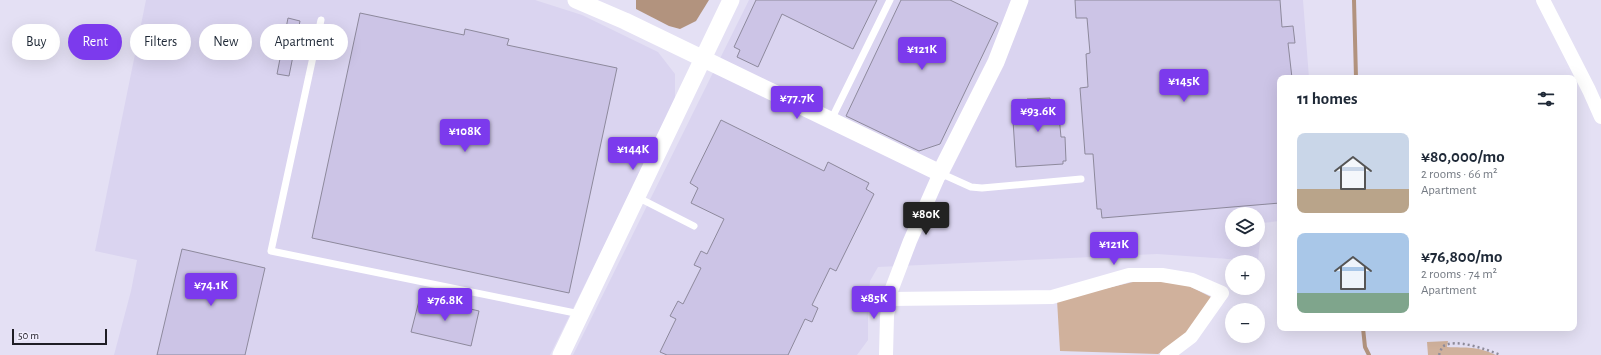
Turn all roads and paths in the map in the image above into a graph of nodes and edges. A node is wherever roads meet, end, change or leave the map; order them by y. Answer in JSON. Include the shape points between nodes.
{"nodes":[{"id":1,"x":576,"y":0,"type":"edge"},
{"id":2,"x":731,"y":0,"type":"edge"},
{"id":3,"x":890,"y":0,"type":"edge"},
{"id":4,"x":1020,"y":0,"type":"edge"},
{"id":5,"x":1543,"y":0,"type":"edge"},
{"id":6,"x":321,"y":20,"type":"dead end"},
{"id":7,"x":703,"y":58,"type":"junction"},
{"id":8,"x":1601,"y":117,"type":"edge"},
{"id":9,"x":831,"y":121,"type":"junction"},
{"id":10,"x":940,"y":173,"type":"junction"},
{"id":11,"x":1082,"y":179,"type":"dead end"},
{"id":12,"x":637,"y":197,"type":"junction"},
{"id":13,"x":694,"y":226,"type":"dead end"},
{"id":14,"x":890,"y":299,"type":"junction"},
{"id":15,"x":581,"y":314,"type":"junction"},
{"id":16,"x":561,"y":355,"type":"edge"},
{"id":17,"x":886,"y":355,"type":"edge"},
{"id":18,"x":1167,"y":355,"type":"edge"},
{"id":19,"x":1439,"y":355,"type":"edge"},
{"id":20,"x":1501,"y":355,"type":"edge"}],
"edges":[{"from":1,"to":7,"type":"street"},
{"from":2,"to":7,"type":"street"},
{"from":3,"to":9,"type":"lane"},
{"from":4,"to":10,"type":"street","via":[[996,62]]},
{"from":5,"to":8,"type":"street"},
{"from":6,"to":15,"type":"lane","via":[[271,251]]},
{"from":7,"to":9,"type":"street"},
{"from":7,"to":12,"type":"street"},
{"from":9,"to":10,"type":"street"},
{"from":10,"to":11,"type":"lane","via":[[971,187],[982,188]]},
{"from":10,"to":14,"type":"street","via":[[910,241]]},
{"from":12,"to":13,"type":"lane"},
{"from":12,"to":15,"type":"street"},
{"from":14,"to":17,"type":"street"},
{"from":14,"to":18,"type":"street","via":[[1052,298],[1129,275],[1162,275],[1192,280],[1222,293],[1191,337]]},
{"from":15,"to":16,"type":"street"},
{"from":19,"to":20,"type":"path","via":[[1442,347],[1452,344],[1481,347]]}]}
